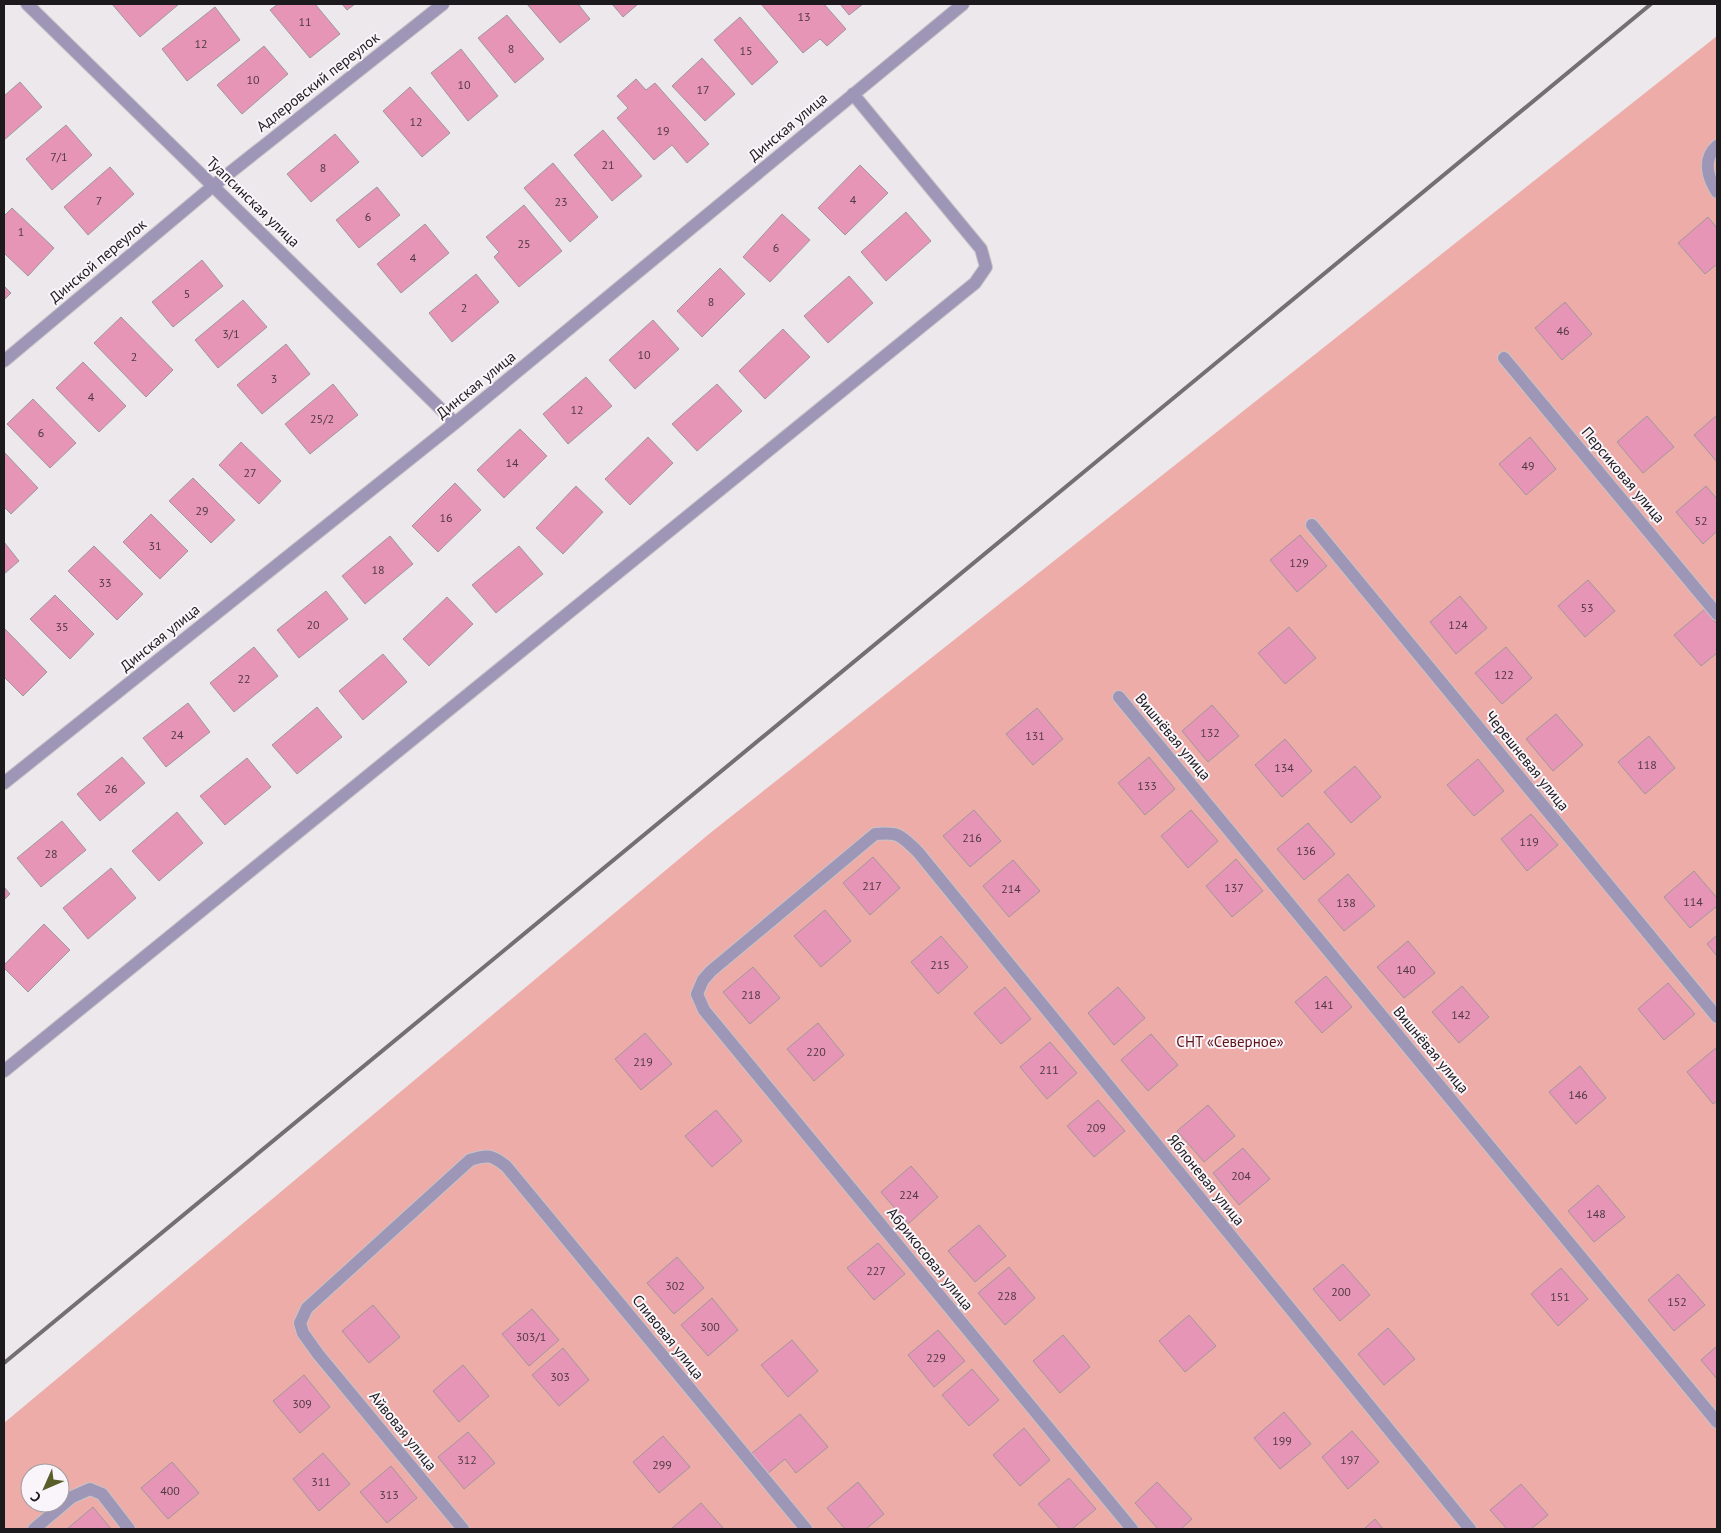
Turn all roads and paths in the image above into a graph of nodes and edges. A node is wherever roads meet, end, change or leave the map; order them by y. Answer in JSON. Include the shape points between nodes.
{"nodes":[{"id":1,"x":27,"y":4,"type":"edge"},
{"id":2,"x":443,"y":4,"type":"edge"},
{"id":3,"x":962,"y":4,"type":"edge"},
{"id":4,"x":853,"y":94,"type":"junction"},
{"id":5,"x":1717,"y":146,"type":"edge"},
{"id":6,"x":213,"y":186,"type":"junction"},
{"id":7,"x":1717,"y":192,"type":"edge"},
{"id":8,"x":1504,"y":358,"type":"dead end"},
{"id":9,"x":4,"y":361,"type":"edge"},
{"id":10,"x":455,"y":423,"type":"junction"},
{"id":11,"x":1312,"y":525,"type":"dead end"},
{"id":12,"x":1717,"y":614,"type":"edge"},
{"id":13,"x":1119,"y":697,"type":"dead end"},
{"id":14,"x":4,"y":783,"type":"edge"},
{"id":15,"x":704,"y":1010,"type":"joint"},
{"id":16,"x":1717,"y":1017,"type":"edge"},
{"id":17,"x":4,"y":1071,"type":"edge"},
{"id":18,"x":506,"y":1166,"type":"joint"},
{"id":19,"x":1717,"y":1422,"type":"edge"},
{"id":20,"x":34,"y":1529,"type":"edge"},
{"id":21,"x":130,"y":1529,"type":"edge"},
{"id":22,"x":462,"y":1529,"type":"edge"},
{"id":23,"x":806,"y":1529,"type":"edge"},
{"id":24,"x":1132,"y":1529,"type":"edge"},
{"id":25,"x":1470,"y":1529,"type":"edge"}],
"edges":[{"from":1,"to":6,"type":"street","name":"Туапсинская улица"},
{"from":2,"to":6,"type":"street","name":"Адлеровский переулок"},
{"from":3,"to":4,"type":"street","name":"Динская улица"},
{"from":4,"to":10,"type":"street","name":"Динская улица"},
{"from":4,"to":17,"type":"street","via":[[981,249],[986,267],[975,283]]},
{"from":5,"to":7,"type":"street","via":[[1707,167]]},
{"from":6,"to":9,"type":"street","name":"Динской переулок"},
{"from":6,"to":10,"type":"street","name":"Туапсинская улица"},
{"from":8,"to":12,"type":"street","name":"Персиковая улица"},
{"from":10,"to":14,"type":"street","name":"Динская улица"},
{"from":11,"to":16,"type":"street","name":"Черешневая улица"},
{"from":13,"to":19,"type":"street","name":"Вишнёвая улица"},
{"from":15,"to":24,"type":"street","name":"Абрикосовая улица"},
{"from":15,"to":25,"type":"street","name":"Яблоневая улица","via":[[697,994],[711,971],[875,834],[894,833],[918,852]]},
{"from":18,"to":22,"type":"street","name":"Айвовая улица","via":[[494,1156],[470,1160],[307,1308],[300,1323],[318,1354]]},
{"from":18,"to":23,"type":"street","name":"Сливовая улица"},
{"from":20,"to":21,"type":"street","via":[[72,1497],[90,1489],[102,1494]]}]}
